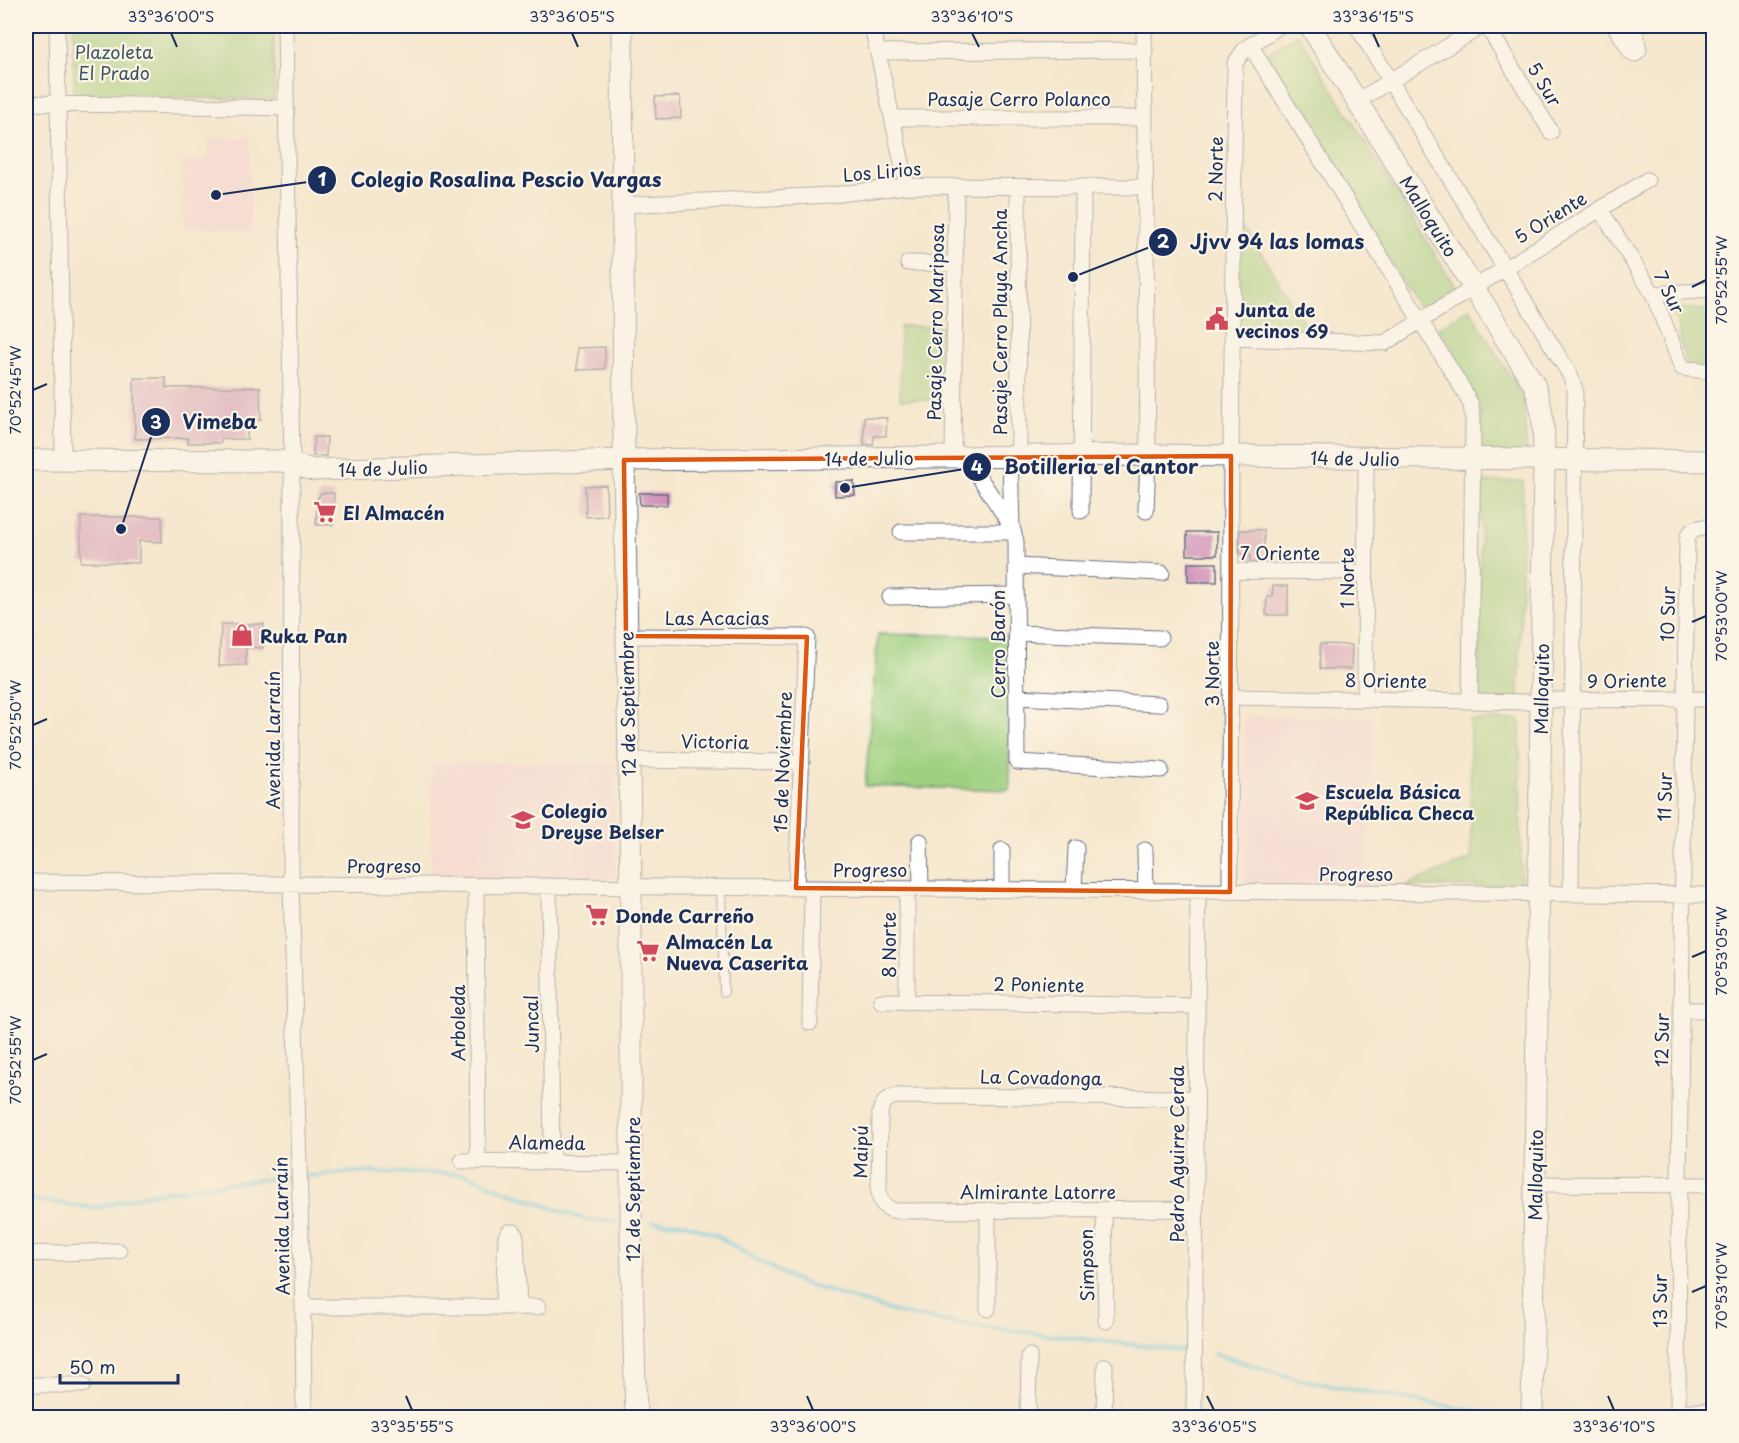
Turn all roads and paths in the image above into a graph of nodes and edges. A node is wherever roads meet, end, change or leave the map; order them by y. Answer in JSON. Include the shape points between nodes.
{"nodes":[{"id":1,"x":57,"y":26,"type":"edge"},
{"id":2,"x":285,"y":26,"type":"edge"},
{"id":3,"x":622,"y":26,"type":"edge"},
{"id":4,"x":872,"y":26,"type":"edge"},
{"id":5,"x":1144,"y":26,"type":"edge"},
{"id":6,"x":1279,"y":26,"type":"edge"},
{"id":7,"x":1310,"y":26,"type":"edge"},
{"id":8,"x":1357,"y":26,"type":"edge"},
{"id":9,"x":1485,"y":26,"type":"edge"},
{"id":10,"x":1615,"y":26,"type":"edge"},
{"id":11,"x":1634,"y":26,"type":"edge"},
{"id":12,"x":1250,"y":45,"type":"junction"},
{"id":13,"x":1145,"y":50,"type":"junction"},
{"id":14,"x":878,"y":52,"type":"junction"},
{"id":15,"x":1390,"y":81,"type":"junction"},
{"id":16,"x":1358,"y":101,"type":"junction"},
{"id":17,"x":26,"y":103,"type":"edge"},
{"id":18,"x":58,"y":104,"type":"junction"},
{"id":19,"x":286,"y":108,"type":"junction"},
{"id":20,"x":892,"y":118,"type":"junction"},
{"id":21,"x":1145,"y":118,"type":"junction"},
{"id":22,"x":1551,"y":132,"type":"dead end"},
{"id":23,"x":1647,"y":180,"type":"dead end"},
{"id":24,"x":907,"y":186,"type":"junction"},
{"id":25,"x":956,"y":187,"type":"junction"},
{"id":26,"x":1018,"y":187,"type":"junction"},
{"id":27,"x":1083,"y":187,"type":"junction"},
{"id":28,"x":1145,"y":187,"type":"junction"},
{"id":29,"x":622,"y":206,"type":"junction"},
{"id":30,"x":1600,"y":209,"type":"junction"},
{"id":31,"x":908,"y":263,"type":"dead end"},
{"id":32,"x":955,"y":264,"type":"junction"},
{"id":33,"x":1505,"y":268,"type":"junction"},
{"id":34,"x":1474,"y":287,"type":"junction"},
{"id":35,"x":1713,"y":290,"type":"edge"},
{"id":36,"x":1653,"y":294,"type":"junction"},
{"id":37,"x":1420,"y":321,"type":"junction"},
{"id":38,"x":1232,"y":338,"type":"junction"},
{"id":39,"x":1713,"y":372,"type":"edge"},
{"id":40,"x":1148,"y":455,"type":"junction"},
{"id":41,"x":1081,"y":456,"type":"junction"},
{"id":42,"x":1231,"y":456,"type":"junction"},
{"id":43,"x":960,"y":457,"type":"junction"},
{"id":44,"x":1014,"y":457,"type":"junction"},
{"id":45,"x":1366,"y":458,"type":"junction"},
{"id":46,"x":1473,"y":459,"type":"junction"},
{"id":47,"x":1544,"y":459,"type":"junction"},
{"id":48,"x":26,"y":460,"type":"edge"},
{"id":49,"x":63,"y":460,"type":"junction"},
{"id":50,"x":624,"y":460,"type":"junction"},
{"id":51,"x":1575,"y":460,"type":"junction"},
{"id":52,"x":1713,"y":461,"type":"edge"},
{"id":53,"x":292,"y":464,"type":"junction"},
{"id":54,"x":1081,"y":511,"type":"dead end"},
{"id":55,"x":1146,"y":511,"type":"dead end"},
{"id":56,"x":1713,"y":527,"type":"edge"},
{"id":57,"x":1012,"y":529,"type":"junction"},
{"id":58,"x":901,"y":532,"type":"dead end"},
{"id":59,"x":1016,"y":566,"type":"junction"},
{"id":60,"x":1231,"y":571,"type":"junction"},
{"id":61,"x":1366,"y":572,"type":"junction"},
{"id":62,"x":1162,"y":573,"type":"dead end"},
{"id":63,"x":1016,"y":595,"type":"junction"},
{"id":64,"x":890,"y":597,"type":"dead end"},
{"id":65,"x":1016,"y":633,"type":"junction"},
{"id":66,"x":626,"y":636,"type":"junction"},
{"id":67,"x":807,"y":637,"type":"joint"},
{"id":68,"x":1160,"y":638,"type":"dead end"},
{"id":69,"x":1017,"y":697,"type":"junction"},
{"id":70,"x":1230,"y":697,"type":"junction"},
{"id":71,"x":1685,"y":698,"type":"junction"},
{"id":72,"x":1365,"y":699,"type":"junction"},
{"id":73,"x":1713,"y":699,"type":"edge"},
{"id":74,"x":1573,"y":700,"type":"junction"},
{"id":75,"x":1470,"y":701,"type":"junction"},
{"id":76,"x":1541,"y":701,"type":"junction"},
{"id":77,"x":1159,"y":704,"type":"dead end"},
{"id":78,"x":628,"y":760,"type":"junction"},
{"id":79,"x":802,"y":762,"type":"junction"},
{"id":80,"x":1161,"y":770,"type":"dead end"},
{"id":81,"x":920,"y":841,"type":"dead end"},
{"id":82,"x":1076,"y":848,"type":"dead end"},
{"id":83,"x":1002,"y":850,"type":"dead end"},
{"id":84,"x":1145,"y":850,"type":"dead end"},
{"id":85,"x":26,"y":882,"type":"edge"},
{"id":86,"x":291,"y":884,"type":"junction"},
{"id":87,"x":476,"y":886,"type":"junction"},
{"id":88,"x":549,"y":886,"type":"junction"},
{"id":89,"x":631,"y":887,"type":"junction"},
{"id":90,"x":721,"y":888,"type":"junction"},
{"id":91,"x":804,"y":888,"type":"junction"},
{"id":92,"x":914,"y":889,"type":"junction"},
{"id":93,"x":1002,"y":890,"type":"junction"},
{"id":94,"x":1074,"y":891,"type":"junction"},
{"id":95,"x":1146,"y":891,"type":"junction"},
{"id":96,"x":1198,"y":891,"type":"junction"},
{"id":97,"x":1230,"y":892,"type":"junction"},
{"id":98,"x":1538,"y":894,"type":"junction"},
{"id":99,"x":1571,"y":894,"type":"junction"},
{"id":100,"x":1682,"y":895,"type":"junction"},
{"id":101,"x":1713,"y":895,"type":"edge"},
{"id":102,"x":724,"y":992,"type":"dead end"},
{"id":103,"x":881,"y":1001,"type":"dead end"},
{"id":104,"x":907,"y":1002,"type":"junction"},
{"id":105,"x":1197,"y":1006,"type":"junction"},
{"id":106,"x":1681,"y":1010,"type":"junction"},
{"id":107,"x":1713,"y":1010,"type":"edge"},
{"id":108,"x":810,"y":1023,"type":"dead end"},
{"id":109,"x":1196,"y":1098,"type":"junction"},
{"id":110,"x":886,"y":1100,"type":"joint"},
{"id":111,"x":462,"y":1161,"type":"dead end"},
{"id":112,"x":478,"y":1161,"type":"junction"},
{"id":113,"x":552,"y":1162,"type":"junction"},
{"id":114,"x":632,"y":1163,"type":"junction"},
{"id":115,"x":1535,"y":1184,"type":"junction"},
{"id":116,"x":1679,"y":1185,"type":"junction"},
{"id":117,"x":1713,"y":1185,"type":"edge"},
{"id":118,"x":883,"y":1205,"type":"joint"},
{"id":119,"x":1195,"y":1209,"type":"junction"},
{"id":120,"x":988,"y":1210,"type":"junction"},
{"id":121,"x":1104,"y":1210,"type":"junction"},
{"id":122,"x":119,"y":1251,"type":"dead end"},
{"id":123,"x":26,"y":1254,"type":"edge"},
{"id":124,"x":303,"y":1307,"type":"junction"},
{"id":125,"x":503,"y":1307,"type":"junction"},
{"id":126,"x":538,"y":1307,"type":"dead end"},
{"id":127,"x":519,"y":1308,"type":"junction"},
{"id":128,"x":988,"y":1309,"type":"dead end"},
{"id":129,"x":1106,"y":1321,"type":"dead end"},
{"id":130,"x":1029,"y":1356,"type":"dead end"},
{"id":131,"x":1105,"y":1366,"type":"dead end"},
{"id":132,"x":26,"y":1385,"type":"edge"},
{"id":133,"x":83,"y":1385,"type":"dead end"},
{"id":134,"x":1713,"y":1411,"type":"edge"},
{"id":135,"x":1678,"y":1414,"type":"edge"},
{"id":136,"x":304,"y":1418,"type":"edge"},
{"id":137,"x":636,"y":1418,"type":"edge"},
{"id":138,"x":1028,"y":1418,"type":"edge"},
{"id":139,"x":1104,"y":1418,"type":"edge"},
{"id":140,"x":1194,"y":1418,"type":"edge"},
{"id":141,"x":1532,"y":1418,"type":"edge"}],
"edges":[{"from":1,"to":18,"type":"street"},
{"from":2,"to":19,"type":"street","name":"Avenida Larraín"},
{"from":3,"to":29,"type":"street","name":"12 de Septiembre"},
{"from":4,"to":14,"type":"street"},
{"from":5,"to":13,"type":"street"},
{"from":6,"to":12,"type":"street"},
{"from":7,"to":16,"type":"street","name":"Malloquito"},
{"from":8,"to":15,"type":"street"},
{"from":9,"to":15,"type":"street"},
{"from":9,"to":22,"type":"street","name":"5 Sur"},
{"from":10,"to":11,"type":"street","via":[[1635,54],[1639,50]]},
{"from":12,"to":37,"type":"street"},
{"from":12,"to":38,"type":"street","name":"2 Norte","via":[[1236,63]]},
{"from":13,"to":14,"type":"street"},
{"from":13,"to":21,"type":"street"},
{"from":14,"to":20,"type":"street"},
{"from":15,"to":16,"type":"street"},
{"from":15,"to":33,"type":"street"},
{"from":16,"to":34,"type":"street","name":"Malloquito"},
{"from":17,"to":18,"type":"street"},
{"from":18,"to":19,"type":"street"},
{"from":18,"to":49,"type":"street"},
{"from":19,"to":53,"type":"street","name":"Avenida Larraín"},
{"from":20,"to":21,"type":"street","name":"Pasaje Cerro Polanco"},
{"from":20,"to":24,"type":"street"},
{"from":21,"to":28,"type":"street"},
{"from":23,"to":30,"type":"street","name":"5 Oriente"},
{"from":24,"to":25,"type":"street","name":"Los Lirios"},
{"from":24,"to":29,"type":"street","name":"Los Lirios","via":[[831,195]]},
{"from":25,"to":26,"type":"street","name":"Los Lirios"},
{"from":25,"to":32,"type":"street","name":"Pasaje Cerro Mariposa"},
{"from":26,"to":27,"type":"street","name":"Los Lirios"},
{"from":26,"to":44,"type":"street","name":"Pasaje Cerro Playa Ancha"},
{"from":27,"to":28,"type":"street","name":"Los Lirios"},
{"from":27,"to":41,"type":"street"},
{"from":28,"to":40,"type":"street"},
{"from":29,"to":50,"type":"street","name":"12 de Septiembre"},
{"from":30,"to":33,"type":"street","name":"5 Oriente"},
{"from":30,"to":36,"type":"street","name":"7 Sur"},
{"from":31,"to":32,"type":"street"},
{"from":32,"to":43,"type":"street","name":"Pasaje Cerro Mariposa"},
{"from":33,"to":34,"type":"street","name":"5 Oriente"},
{"from":33,"to":51,"type":"street","via":[[1573,379]]},
{"from":34,"to":37,"type":"street","name":"5 Oriente"},
{"from":34,"to":47,"type":"street","name":"Malloquito","via":[[1534,384],[1544,426]]},
{"from":35,"to":36,"type":"street"},
{"from":36,"to":39,"type":"street","name":"7 Sur","via":[[1682,368]]},
{"from":37,"to":38,"type":"street","name":"5 Oriente","via":[[1385,343]]},
{"from":37,"to":46,"type":"street","via":[[1471,405]]},
{"from":38,"to":42,"type":"street","name":"2 Norte"},
{"from":40,"to":41,"type":"street","name":"14 de Julio"},
{"from":40,"to":42,"type":"street","name":"14 de Julio"},
{"from":40,"to":55,"type":"street"},
{"from":41,"to":44,"type":"street","name":"14 de Julio"},
{"from":41,"to":54,"type":"street"},
{"from":42,"to":45,"type":"street","name":"14 de Julio"},
{"from":42,"to":60,"type":"street","name":"3 Norte"},
{"from":43,"to":44,"type":"street","name":"14 de Julio"},
{"from":43,"to":50,"type":"street","name":"14 de Julio"},
{"from":43,"to":57,"type":"street","name":"Cerro Barón"},
{"from":44,"to":57,"type":"street","name":"Cerro Barón"},
{"from":45,"to":46,"type":"street","name":"14 de Julio"},
{"from":45,"to":61,"type":"street","name":"1 Norte"},
{"from":46,"to":47,"type":"street","name":"14 de Julio"},
{"from":46,"to":75,"type":"street"},
{"from":47,"to":51,"type":"street","name":"14 de Julio"},
{"from":47,"to":76,"type":"street","name":"Malloquito"},
{"from":48,"to":49,"type":"street","name":"14 de Julio"},
{"from":49,"to":53,"type":"street","name":"14 de Julio","via":[[282,460]]},
{"from":50,"to":53,"type":"street","name":"14 de Julio","via":[[313,470]]},
{"from":50,"to":66,"type":"street","name":"12 de Septiembre"},
{"from":51,"to":52,"type":"street","name":"14 de Julio"},
{"from":51,"to":74,"type":"street"},
{"from":53,"to":86,"type":"street","name":"Avenida Larraín"},
{"from":56,"to":71,"type":"street","name":"10 Sur","via":[[1697,528],[1687,540]]},
{"from":57,"to":58,"type":"street"},
{"from":57,"to":59,"type":"street","name":"Cerro Barón"},
{"from":59,"to":62,"type":"street"},
{"from":59,"to":63,"type":"street","name":"Cerro Barón"},
{"from":60,"to":61,"type":"street","name":"7 Oriente"},
{"from":60,"to":70,"type":"street","name":"3 Norte"},
{"from":61,"to":72,"type":"street","name":"1 Norte"},
{"from":63,"to":64,"type":"street"},
{"from":63,"to":65,"type":"street","name":"Cerro Barón"},
{"from":65,"to":68,"type":"street"},
{"from":65,"to":69,"type":"street","name":"Cerro Barón"},
{"from":66,"to":67,"type":"street","name":"Las Acacias"},
{"from":66,"to":78,"type":"street","name":"12 de Septiembre"},
{"from":67,"to":79,"type":"street","name":"15 de Noviembre"},
{"from":69,"to":77,"type":"street"},
{"from":69,"to":80,"type":"street","name":"Cerro Barón","via":[[1017,762]]},
{"from":70,"to":72,"type":"street","name":"8 Oriente"},
{"from":70,"to":97,"type":"street","name":"3 Norte"},
{"from":71,"to":73,"type":"street","name":"9 Oriente"},
{"from":71,"to":74,"type":"street","name":"9 Oriente"},
{"from":71,"to":100,"type":"street","name":"11 Sur"},
{"from":72,"to":75,"type":"street","name":"8 Oriente"},
{"from":74,"to":76,"type":"street","name":"9 Oriente"},
{"from":74,"to":99,"type":"street"},
{"from":75,"to":76,"type":"street","name":"8 Oriente"},
{"from":76,"to":98,"type":"street","name":"Malloquito"},
{"from":78,"to":79,"type":"street","name":"Victoria"},
{"from":78,"to":89,"type":"street","name":"12 de Septiembre"},
{"from":79,"to":91,"type":"street","name":"15 de Noviembre"},
{"from":81,"to":92,"type":"street","name":"8 Norte"},
{"from":82,"to":94,"type":"street"},
{"from":83,"to":93,"type":"street"},
{"from":84,"to":95,"type":"street"},
{"from":85,"to":86,"type":"street","name":"Progreso"},
{"from":86,"to":87,"type":"street","name":"Progreso"},
{"from":86,"to":124,"type":"street","name":"Avenida Larraín"},
{"from":87,"to":88,"type":"street","name":"Progreso"},
{"from":87,"to":112,"type":"street","name":"Arboleda"},
{"from":88,"to":89,"type":"street","name":"Progreso"},
{"from":88,"to":113,"type":"street","name":"Juncal"},
{"from":89,"to":90,"type":"street","name":"Progreso"},
{"from":89,"to":114,"type":"street","name":"12 de Septiembre"},
{"from":90,"to":91,"type":"street","name":"Progreso"},
{"from":90,"to":102,"type":"lane"},
{"from":91,"to":92,"type":"street","name":"Progreso"},
{"from":91,"to":108,"type":"street","name":"15 de Noviembre"},
{"from":92,"to":93,"type":"street","name":"Progreso"},
{"from":92,"to":104,"type":"street","name":"8 Norte"},
{"from":93,"to":94,"type":"street","name":"Progreso"},
{"from":94,"to":95,"type":"street","name":"Progreso"},
{"from":95,"to":96,"type":"street","name":"Progreso"},
{"from":96,"to":97,"type":"street","name":"Progreso"},
{"from":96,"to":105,"type":"street","name":"Pedro Aguirre Cerda"},
{"from":97,"to":98,"type":"street","name":"Progreso"},
{"from":98,"to":99,"type":"street","name":"Progreso"},
{"from":98,"to":115,"type":"street","name":"Malloquito"},
{"from":99,"to":100,"type":"street","name":"Progreso"},
{"from":100,"to":101,"type":"street","name":"Progreso"},
{"from":100,"to":106,"type":"street","name":"12 Sur"},
{"from":103,"to":104,"type":"street","name":"2 Poniente"},
{"from":104,"to":105,"type":"street","name":"2 Poniente"},
{"from":105,"to":109,"type":"street","name":"Pedro Aguirre Cerda"},
{"from":106,"to":107,"type":"street"},
{"from":106,"to":116,"type":"street","name":"12 Sur"},
{"from":109,"to":110,"type":"street","name":"La Covadonga","via":[[896,1096]]},
{"from":109,"to":119,"type":"street","name":"Pedro Aguirre Cerda"},
{"from":110,"to":118,"type":"street","name":"Maipú","via":[[880,1113],[879,1192]]},
{"from":111,"to":112,"type":"street","name":"Alameda"},
{"from":112,"to":113,"type":"street","name":"Alameda"},
{"from":113,"to":114,"type":"street","name":"Alameda"},
{"from":114,"to":137,"type":"street","name":"12 de Septiembre"},
{"from":115,"to":116,"type":"street"},
{"from":115,"to":141,"type":"street","name":"Malloquito"},
{"from":116,"to":117,"type":"street"},
{"from":116,"to":135,"type":"street","name":"13 Sur"},
{"from":118,"to":120,"type":"street","name":"Almirante Latorre","via":[[896,1211]]},
{"from":119,"to":121,"type":"street","name":"Almirante Latorre"},
{"from":119,"to":140,"type":"street","name":"Pedro Aguirre Cerda"},
{"from":120,"to":121,"type":"street","name":"Almirante Latorre"},
{"from":120,"to":128,"type":"street"},
{"from":121,"to":129,"type":"street","name":"Simpson"},
{"from":122,"to":123,"type":"street"},
{"from":124,"to":125,"type":"street"},
{"from":124,"to":136,"type":"street","name":"Avenida Larraín"},
{"from":125,"to":127,"type":"street"},
{"from":125,"to":127,"type":"street","via":[[506,1236],[512,1231],[516,1237]]},
{"from":126,"to":127,"type":"street"},
{"from":130,"to":138,"type":"street"},
{"from":131,"to":139,"type":"street"},
{"from":132,"to":133,"type":"street"},
{"from":134,"to":135,"type":"street"}]}
